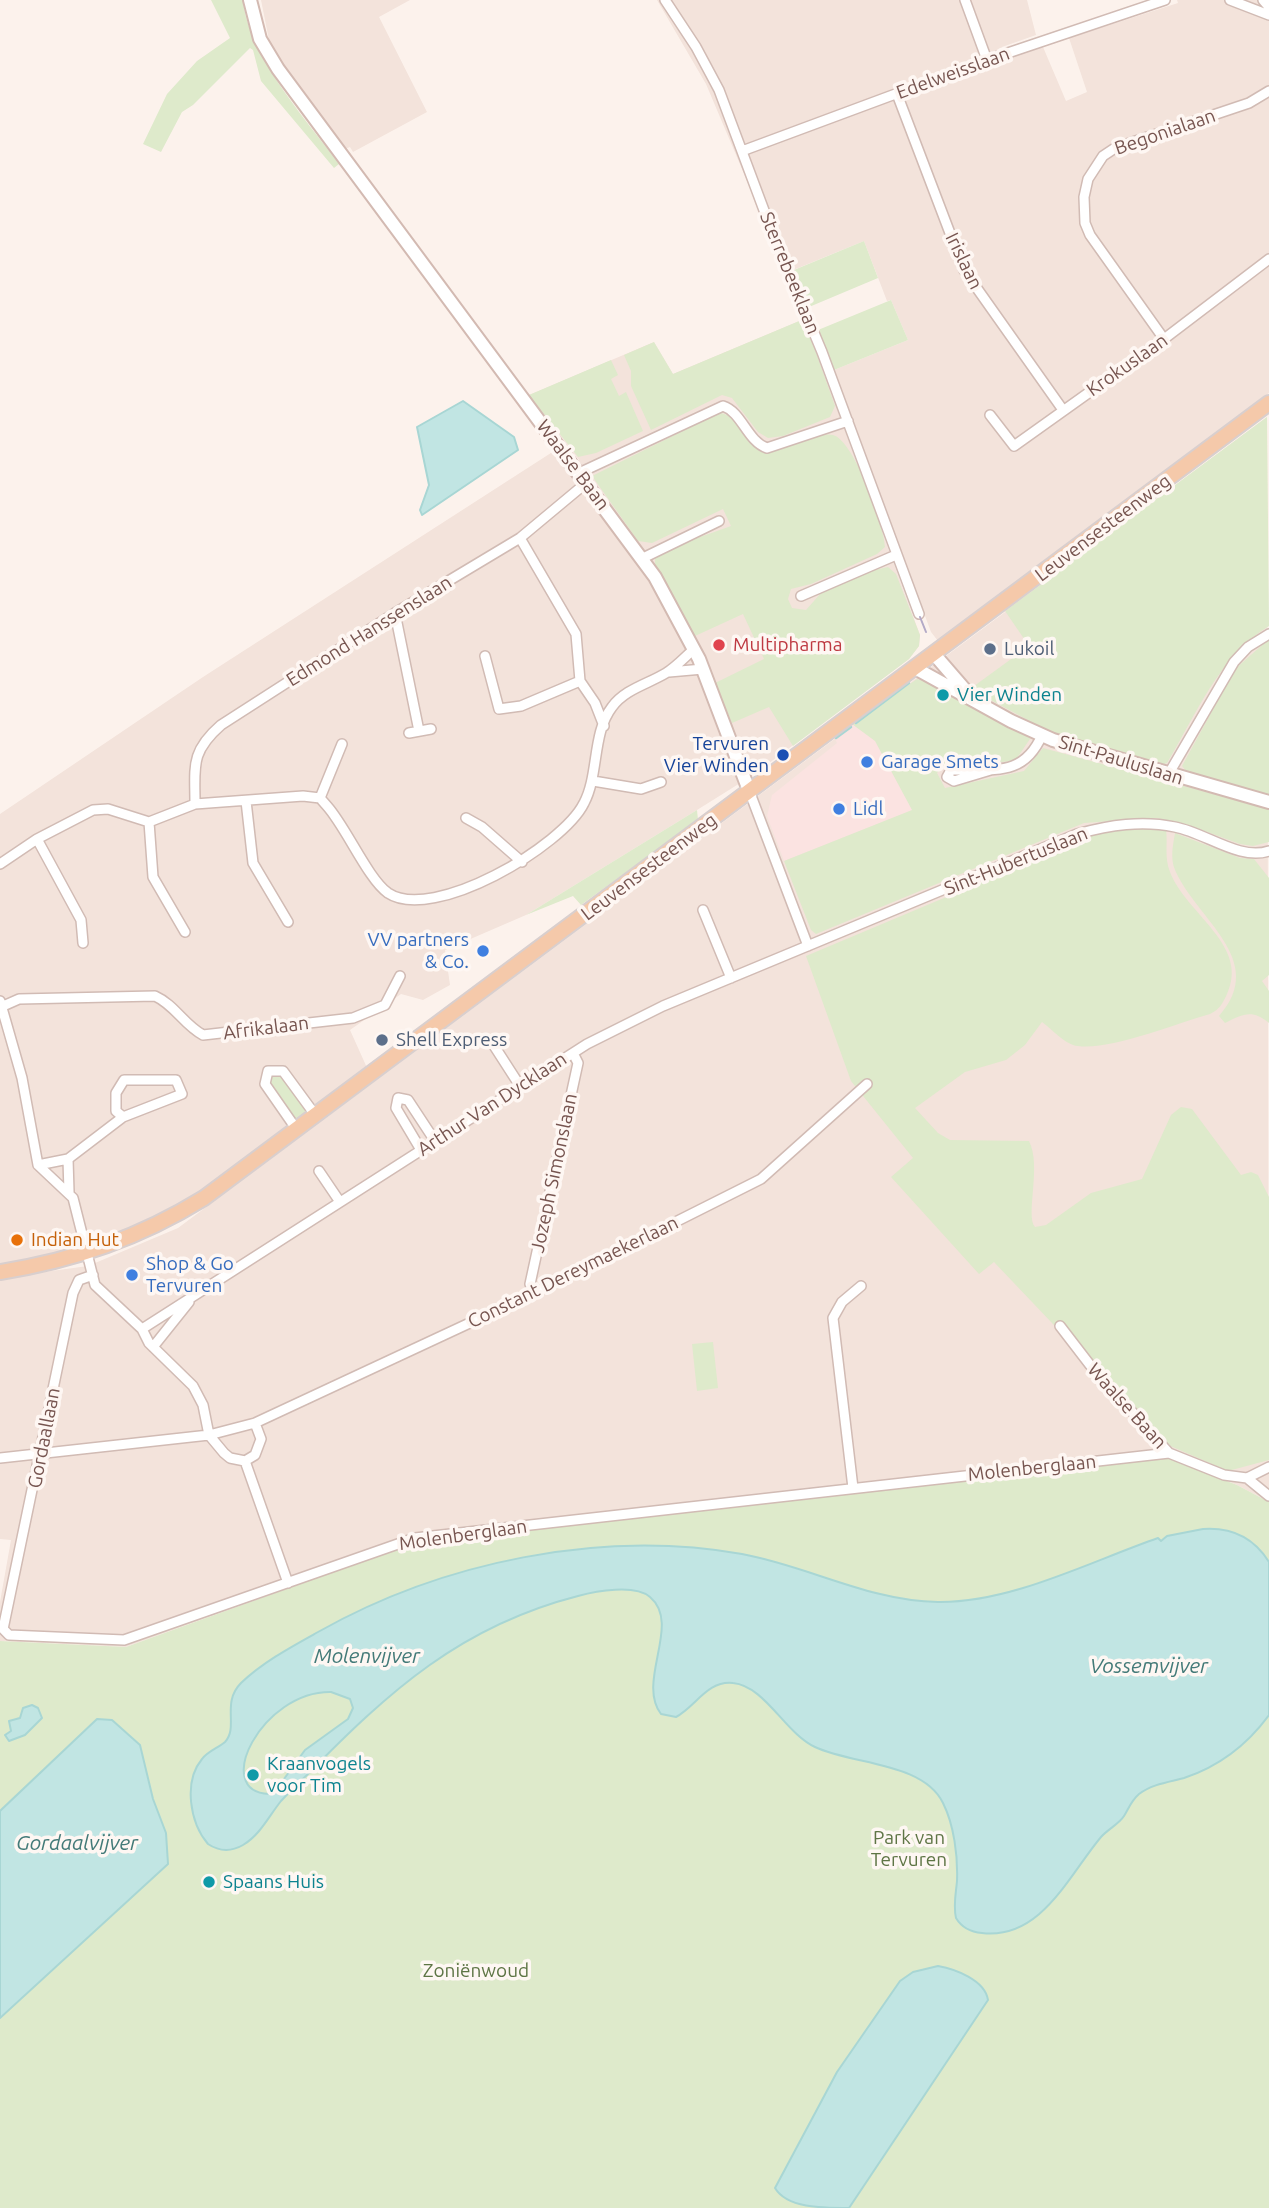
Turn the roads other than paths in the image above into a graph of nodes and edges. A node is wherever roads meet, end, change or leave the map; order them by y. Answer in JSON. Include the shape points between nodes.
{"nodes":[{"id":1,"x":250,"y":0,"type":"edge"},
{"id":2,"x":665,"y":0,"type":"edge"},
{"id":3,"x":965,"y":0,"type":"edge"},
{"id":4,"x":1165,"y":0,"type":"edge"},
{"id":5,"x":1230,"y":0,"type":"edge"},
{"id":6,"x":1255,"y":0,"type":"edge"},
{"id":7,"x":1263,"y":0,"type":"edge"},
{"id":8,"x":1247,"y":6,"type":"junction"},
{"id":9,"x":1269,"y":7,"type":"edge"},
{"id":10,"x":1269,"y":15,"type":"edge"},
{"id":11,"x":987,"y":60,"type":"junction"},
{"id":12,"x":1269,"y":91,"type":"edge"},
{"id":13,"x":897,"y":94,"type":"junction"},
{"id":14,"x":742,"y":151,"type":"junction"},
{"id":15,"x":1269,"y":259,"type":"edge"},
{"id":16,"x":1164,"y":339,"type":"junction"},
{"id":17,"x":1269,"y":403,"type":"edge"},
{"id":18,"x":1063,"y":410,"type":"junction"},
{"id":19,"x":990,"y":415,"type":"dead end"},
{"id":20,"x":848,"y":421,"type":"junction"},
{"id":21,"x":583,"y":478,"type":"junction"},
{"id":22,"x":719,"y":521,"type":"dead end"},
{"id":23,"x":520,"y":538,"type":"junction"},
{"id":24,"x":897,"y":555,"type":"junction"},
{"id":25,"x":643,"y":558,"type":"junction"},
{"id":26,"x":801,"y":596,"type":"dead end"},
{"id":27,"x":394,"y":613,"type":"junction"},
{"id":28,"x":919,"y":614,"type":"dead end"},
{"id":29,"x":1269,"y":634,"type":"edge"},
{"id":30,"x":694,"y":649,"type":"junction"},
{"id":31,"x":934,"y":654,"type":"junction"},
{"id":32,"x":485,"y":656,"type":"dead end"},
{"id":33,"x":915,"y":668,"type":"junction"},
{"id":34,"x":703,"y":669,"type":"junction"},
{"id":35,"x":669,"y":672,"type":"junction"},
{"id":36,"x":580,"y":681,"type":"junction"},
{"id":37,"x":595,"y":703,"type":"junction"},
{"id":38,"x":979,"y":704,"type":"junction"},
{"id":39,"x":611,"y":707,"type":"junction"},
{"id":40,"x":604,"y":726,"type":"junction"},
{"id":41,"x":431,"y":729,"type":"dead end"},
{"id":42,"x":419,"y":731,"type":"junction"},
{"id":43,"x":409,"y":733,"type":"dead end"},
{"id":44,"x":1042,"y":735,"type":"junction"},
{"id":45,"x":342,"y":744,"type":"dead end"},
{"id":46,"x":994,"y":769,"type":"dead end"},
{"id":47,"x":1168,"y":775,"type":"junction"},
{"id":48,"x":593,"y":781,"type":"junction"},
{"id":49,"x":661,"y":782,"type":"dead end"},
{"id":50,"x":750,"y":793,"type":"junction"},
{"id":51,"x":320,"y":798,"type":"junction"},
{"id":52,"x":246,"y":801,"type":"junction"},
{"id":53,"x":1269,"y":802,"type":"edge"},
{"id":54,"x":195,"y":804,"type":"junction"},
{"id":55,"x":466,"y":818,"type":"dead end"},
{"id":56,"x":149,"y":822,"type":"junction"},
{"id":57,"x":37,"y":839,"type":"junction"},
{"id":58,"x":1269,"y":851,"type":"edge"},
{"id":59,"x":1,"y":862,"type":"edge"},
{"id":60,"x":522,"y":862,"type":"junction"},
{"id":61,"x":703,"y":910,"type":"dead end"},
{"id":62,"x":288,"y":922,"type":"dead end"},
{"id":63,"x":185,"y":932,"type":"dead end"},
{"id":64,"x":83,"y":943,"type":"dead end"},
{"id":65,"x":808,"y":946,"type":"junction"},
{"id":66,"x":400,"y":976,"type":"dead end"},
{"id":67,"x":731,"y":978,"type":"junction"},
{"id":68,"x":1,"y":1004,"type":"edge"},
{"id":69,"x":491,"y":1041,"type":"dead end"},
{"id":70,"x":573,"y":1053,"type":"junction"},
{"id":71,"x":867,"y":1084,"type":"dead end"},
{"id":72,"x":520,"y":1086,"type":"junction"},
{"id":73,"x":123,"y":1116,"type":"junction"},
{"id":74,"x":316,"y":1116,"type":"junction"},
{"id":75,"x":297,"y":1130,"type":"junction"},
{"id":76,"x":435,"y":1141,"type":"junction"},
{"id":77,"x":421,"y":1150,"type":"junction"},
{"id":78,"x":68,"y":1159,"type":"junction"},
{"id":79,"x":38,"y":1164,"type":"junction"},
{"id":80,"x":319,"y":1171,"type":"dead end"},
{"id":81,"x":69,"y":1192,"type":"junction"},
{"id":82,"x":340,"y":1202,"type":"junction"},
{"id":83,"x":88,"y":1254,"type":"junction"},
{"id":84,"x":0,"y":1272,"type":"edge"},
{"id":85,"x":93,"y":1275,"type":"junction"},
{"id":86,"x":861,"y":1286,"type":"dead end"},
{"id":87,"x":534,"y":1293,"type":"junction"},
{"id":88,"x":194,"y":1295,"type":"junction"},
{"id":89,"x":1060,"y":1326,"type":"dead end"},
{"id":90,"x":142,"y":1329,"type":"junction"},
{"id":91,"x":153,"y":1347,"type":"junction"},
{"id":92,"x":255,"y":1423,"type":"junction"},
{"id":93,"x":209,"y":1435,"type":"junction"},
{"id":94,"x":42,"y":1452,"type":"junction"},
{"id":95,"x":1169,"y":1453,"type":"junction"},
{"id":96,"x":0,"y":1458,"type":"edge"},
{"id":97,"x":245,"y":1461,"type":"junction"},
{"id":98,"x":1269,"y":1467,"type":"edge"},
{"id":99,"x":1247,"y":1478,"type":"junction"},
{"id":100,"x":853,"y":1488,"type":"junction"},
{"id":101,"x":1269,"y":1496,"type":"edge"},
{"id":102,"x":288,"y":1583,"type":"junction"},
{"id":103,"x":5,"y":1632,"type":"joint"}],
"edges":[{"from":1,"to":21,"type":"street","name":"Waalse Baan","via":[[265,50],[294,92]]},
{"from":2,"to":14,"type":"street","name":"Sterrebeeklaan","via":[[712,75]]},
{"from":3,"to":11,"type":"street"},
{"from":4,"to":11,"type":"street","name":"Edelweisslaan"},
{"from":5,"to":8,"type":"street"},
{"from":6,"to":8,"type":"street"},
{"from":7,"to":9,"type":"street"},
{"from":8,"to":10,"type":"street"},
{"from":11,"to":13,"type":"street","name":"Edelweisslaan"},
{"from":12,"to":16,"type":"street","name":"Begonialaan","via":[[1249,103],[1115,148],[1098,162],[1088,180],[1083,205],[1088,232]]},
{"from":13,"to":14,"type":"street","name":"Edelweisslaan"},
{"from":13,"to":18,"type":"street","name":"Irislaan","via":[[964,270]]},
{"from":14,"to":20,"type":"street","name":"Sterrebeeklaan"},
{"from":15,"to":16,"type":"street","name":"Krokuslaan"},
{"from":16,"to":18,"type":"street","name":"Krokuslaan"},
{"from":17,"to":31,"type":"main road","name":"Leuvensesteenweg"},
{"from":18,"to":19,"type":"street","name":"Krokuslaan","via":[[1014,446]]},
{"from":20,"to":21,"type":"street","name":"Edmond Hanssenslaan","via":[[765,447],[723,406]]},
{"from":20,"to":24,"type":"street","name":"Sterrebeeklaan"},
{"from":21,"to":23,"type":"street","name":"Edmond Hanssenslaan"},
{"from":21,"to":25,"type":"street","name":"Waalse Baan"},
{"from":22,"to":25,"type":"street"},
{"from":23,"to":27,"type":"street","name":"Edmond Hanssenslaan"},
{"from":23,"to":36,"type":"street","via":[[576,634]]},
{"from":24,"to":26,"type":"street"},
{"from":24,"to":28,"type":"street","name":"Sterrebeeklaan"},
{"from":25,"to":30,"type":"street","name":"Waalse Baan"},
{"from":27,"to":42,"type":"street"},
{"from":27,"to":54,"type":"street","name":"Edmond Hanssenslaan","via":[[205,739],[195,760]]},
{"from":29,"to":47,"type":"street","via":[[1234,662]]},
{"from":30,"to":34,"type":"street","name":"Waalse Baan"},
{"from":30,"to":35,"type":"street"},
{"from":31,"to":33,"type":"main road","name":"Leuvensesteenweg"},
{"from":31,"to":38,"type":"street","name":"Sint-Pauluslaan"},
{"from":32,"to":36,"type":"street","via":[[499,709],[521,706]]},
{"from":33,"to":38,"type":"street","name":"Sint-Pauluslaan"},
{"from":33,"to":50,"type":"main road","name":"Leuvensesteenweg"},
{"from":34,"to":35,"type":"street"},
{"from":34,"to":50,"type":"street","name":"Waalse Baan"},
{"from":35,"to":39,"type":"street","via":[[633,689]]},
{"from":36,"to":37,"type":"street"},
{"from":37,"to":39,"type":"street"},
{"from":37,"to":40,"type":"street"},
{"from":38,"to":44,"type":"street","name":"Sint-Pauluslaan"},
{"from":39,"to":40,"type":"street"},
{"from":40,"to":48,"type":"street"},
{"from":41,"to":42,"type":"street"},
{"from":42,"to":43,"type":"street"},
{"from":44,"to":46,"type":"street","via":[[1027,761]]},
{"from":44,"to":47,"type":"street","name":"Sint-Pauluslaan"},
{"from":45,"to":51,"type":"street"},
{"from":47,"to":53,"type":"street","name":"Sint-Pauluslaan"},
{"from":48,"to":49,"type":"street","via":[[641,789]]},
{"from":48,"to":60,"type":"street","via":[[576,820]]},
{"from":50,"to":65,"type":"street","name":"Waalse Baan"},
{"from":50,"to":74,"type":"main road","name":"Leuvensesteenweg"},
{"from":51,"to":52,"type":"street"},
{"from":51,"to":60,"type":"street","via":[[388,892],[408,900],[437,897]]},
{"from":52,"to":54,"type":"street"},
{"from":52,"to":62,"type":"street","via":[[253,863]]},
{"from":54,"to":56,"type":"street"},
{"from":55,"to":60,"type":"street"},
{"from":56,"to":57,"type":"street","via":[[93,810]]},
{"from":56,"to":63,"type":"street","via":[[153,877]]},
{"from":57,"to":59,"type":"street"},
{"from":57,"to":64,"type":"street","via":[[81,920]]},
{"from":58,"to":65,"type":"street","name":"Sint-Hubertuslaan","via":[[1237,851],[1173,826],[1130,823],[1103,827]]},
{"from":61,"to":67,"type":"street"},
{"from":65,"to":67,"type":"street","name":"Arthur Van Dycklaan"},
{"from":66,"to":68,"type":"street","name":"Afrikalaan","via":[[385,1005],[353,1018],[203,1035],[155,996],[19,999]]},
{"from":67,"to":70,"type":"street","name":"Arthur Van Dycklaan","via":[[630,1021]]},
{"from":68,"to":79,"type":"street","via":[[22,1078]]},
{"from":69,"to":72,"type":"street"},
{"from":70,"to":72,"type":"street","name":"Arthur Van Dycklaan"},
{"from":70,"to":87,"type":"street","name":"Jozeph Simonslaan","via":[[578,1063],[530,1284]]},
{"from":71,"to":87,"type":"street","name":"Constant Dereymaekerlaan","via":[[761,1179]]},
{"from":72,"to":76,"type":"street","name":"Arthur Van Dycklaan"},
{"from":73,"to":73,"type":"street","via":[[182,1094],[182,1088],[176,1080],[124,1080],[116,1093],[116,1111]]},
{"from":73,"to":78,"type":"street"},
{"from":74,"to":75,"type":"main road","name":"Leuvensesteenweg"},
{"from":74,"to":75,"type":"street","via":[[283,1071],[268,1071],[264,1077],[267,1088]]},
{"from":75,"to":83,"type":"main road","name":"Leuvensesteenweg","via":[[181,1212]]},
{"from":76,"to":77,"type":"street","name":"Arthur Van Dycklaan"},
{"from":76,"to":77,"type":"street","via":[[408,1100],[398,1098],[396,1108]]},
{"from":77,"to":82,"type":"street","name":"Arthur Van Dycklaan"},
{"from":78,"to":79,"type":"street"},
{"from":78,"to":81,"type":"street"},
{"from":79,"to":81,"type":"street"},
{"from":80,"to":82,"type":"street"},
{"from":81,"to":83,"type":"street"},
{"from":82,"to":88,"type":"street","name":"Arthur Van Dycklaan"},
{"from":83,"to":84,"type":"main road","name":"Leuvensesteenweg"},
{"from":83,"to":85,"type":"street"},
{"from":85,"to":90,"type":"street","via":[[98,1291]]},
{"from":85,"to":94,"type":"street","name":"Gordaallaan","via":[[79,1280],[73,1293]]},
{"from":86,"to":100,"type":"street","via":[[842,1302],[833,1318]]},
{"from":87,"to":92,"type":"street","name":"Constant Dereymaekerlaan"},
{"from":88,"to":90,"type":"street","name":"Arthur Van Dycklaan"},
{"from":88,"to":91,"type":"street","name":"Arthur Van Dycklaan"},
{"from":89,"to":95,"type":"street","name":"Waalse Baan"},
{"from":90,"to":91,"type":"street"},
{"from":91,"to":93,"type":"street","via":[[193,1386],[203,1405]]},
{"from":92,"to":93,"type":"street","name":"Constant Dereymaekerlaan"},
{"from":92,"to":97,"type":"street","via":[[261,1432],[259,1449]]},
{"from":93,"to":94,"type":"street","name":"Constant Dereymaekerlaan"},
{"from":93,"to":97,"type":"street","via":[[230,1458]]},
{"from":94,"to":96,"type":"street","name":"Constant Dereymaekerlaan"},
{"from":94,"to":103,"type":"street","name":"Gordaallaan"},
{"from":95,"to":99,"type":"street","name":"Waalse Baan","via":[[1224,1475]]},
{"from":95,"to":100,"type":"street","name":"Molenberglaan"},
{"from":97,"to":102,"type":"street"},
{"from":98,"to":99,"type":"street"},
{"from":99,"to":101,"type":"street"},
{"from":100,"to":102,"type":"street","name":"Molenberglaan","via":[[415,1538]]},
{"from":102,"to":103,"type":"street","name":"Molenberglaan","via":[[124,1640]]}]}
